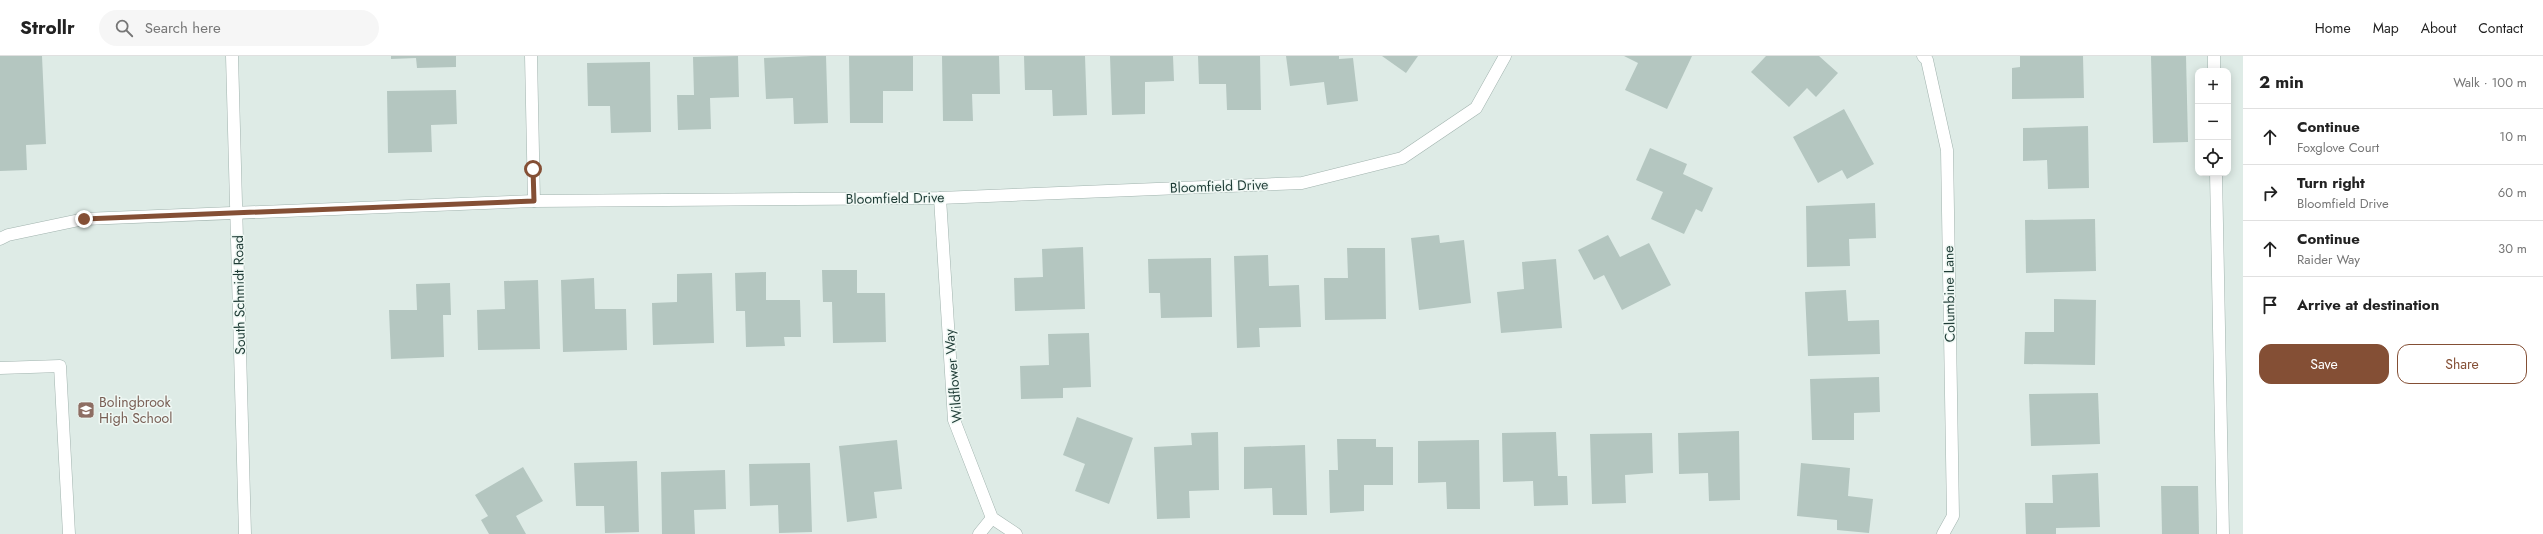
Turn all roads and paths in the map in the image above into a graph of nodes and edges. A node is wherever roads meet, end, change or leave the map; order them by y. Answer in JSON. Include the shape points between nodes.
{"nodes":[{"id":1,"x":232,"y":56,"type":"edge"},
{"id":2,"x":531,"y":56,"type":"edge"},
{"id":3,"x":1505,"y":56,"type":"edge"},
{"id":4,"x":1923,"y":56,"type":"edge"},
{"id":5,"x":2214,"y":56,"type":"edge"},
{"id":6,"x":2214,"y":68,"type":"edge"},
{"id":7,"x":2216,"y":176,"type":"edge"},
{"id":8,"x":940,"y":198,"type":"junction"},
{"id":9,"x":534,"y":201,"type":"junction"},
{"id":10,"x":236,"y":215,"type":"junction"},
{"id":11,"x":0,"y":239,"type":"edge"},
{"id":12,"x":0,"y":368,"type":"edge"},
{"id":13,"x":992,"y":518,"type":"junction"},
{"id":14,"x":69,"y":534,"type":"edge"},
{"id":15,"x":245,"y":534,"type":"edge"},
{"id":16,"x":979,"y":534,"type":"edge"},
{"id":17,"x":1016,"y":534,"type":"edge"},
{"id":18,"x":1943,"y":534,"type":"edge"},
{"id":19,"x":2222,"y":534,"type":"edge"}],
"edges":[{"from":1,"to":10,"type":"street","name":"South Schmidt Road"},
{"from":2,"to":9,"type":"street"},
{"from":3,"to":8,"type":"street","name":"Bloomfield Drive","via":[[1476,108],[1402,158],[1302,183]]},
{"from":4,"to":18,"type":"street","name":"Columbine Lane","via":[[1927,60],[1947,150],[1953,516]]},
{"from":5,"to":6,"type":"street"},
{"from":7,"to":19,"type":"street"},
{"from":8,"to":9,"type":"street","name":"Bloomfield Drive"},
{"from":8,"to":13,"type":"street","name":"Wildflower Way","via":[[954,420]]},
{"from":9,"to":10,"type":"street","name":"Bloomfield Drive"},
{"from":10,"to":11,"type":"street","name":"Bloomfield Drive","via":[[84,219],[8,235]]},
{"from":10,"to":15,"type":"street","name":"South Schmidt Road"},
{"from":12,"to":14,"type":"street","via":[[60,366]]},
{"from":13,"to":16,"type":"street"},
{"from":13,"to":17,"type":"street"}]}
